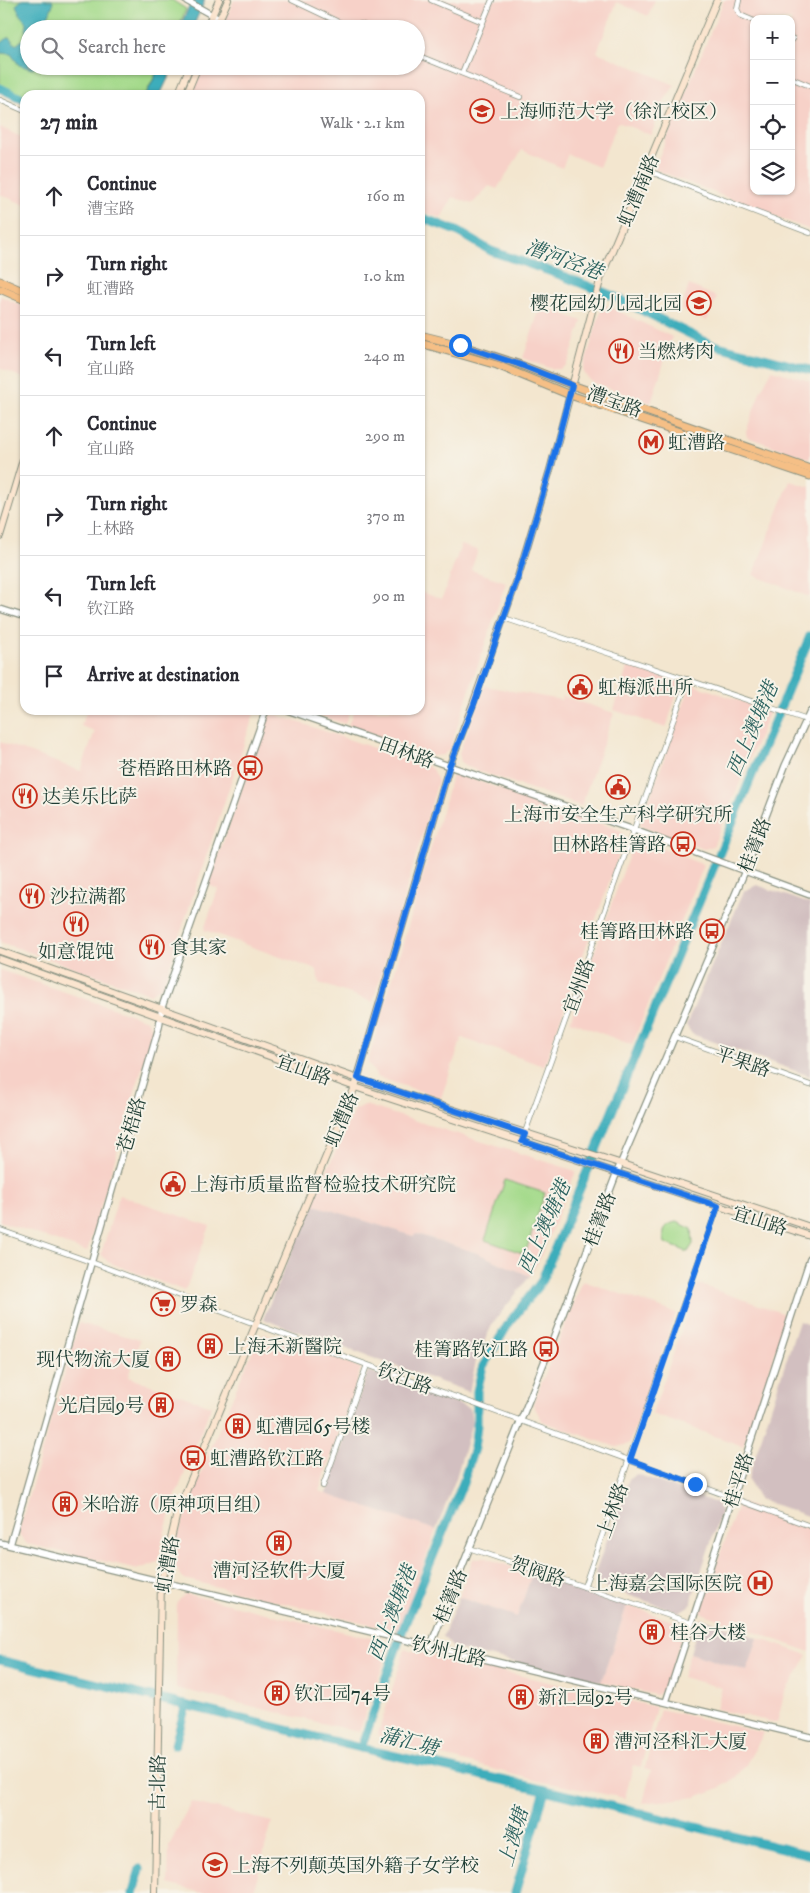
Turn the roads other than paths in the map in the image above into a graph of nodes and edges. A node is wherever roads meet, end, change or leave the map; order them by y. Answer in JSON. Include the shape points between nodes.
{"nodes":[{"id":1,"x":186,"y":0,"type":"edge"},
{"id":2,"x":219,"y":0,"type":"edge"},
{"id":3,"x":228,"y":0,"type":"edge"},
{"id":4,"x":292,"y":0,"type":"edge"},
{"id":5,"x":431,"y":0,"type":"edge"},
{"id":6,"x":492,"y":0,"type":"edge"},
{"id":7,"x":717,"y":0,"type":"edge"},
{"id":8,"x":740,"y":0,"type":"edge"},
{"id":9,"x":212,"y":16,"type":"junction"},
{"id":10,"x":750,"y":19,"type":"edge"},
{"id":11,"x":210,"y":20,"type":"edge"},
{"id":12,"x":219,"y":20,"type":"joint"},
{"id":13,"x":334,"y":20,"type":"edge"},
{"id":14,"x":483,"y":22,"type":"junction"},
{"id":15,"x":425,"y":59,"type":"edge"},
{"id":16,"x":462,"y":74,"type":"junction"},
{"id":17,"x":186,"y":75,"type":"edge"},
{"id":18,"x":194,"y":75,"type":"edge"},
{"id":19,"x":795,"y":80,"type":"edge"},
{"id":20,"x":810,"y":86,"type":"edge"},
{"id":21,"x":180,"y":90,"type":"edge"},
{"id":22,"x":188,"y":90,"type":"edge"},
{"id":23,"x":520,"y":97,"type":"dead end"},
{"id":24,"x":0,"y":100,"type":"edge"},
{"id":25,"x":20,"y":109,"type":"edge"},
{"id":26,"x":646,"y":170,"type":"junction"},
{"id":27,"x":810,"y":233,"type":"edge"},
{"id":28,"x":0,"y":281,"type":"edge"},
{"id":29,"x":0,"y":289,"type":"edge"},
{"id":30,"x":20,"y":290,"type":"edge"},
{"id":31,"x":20,"y":298,"type":"edge"},
{"id":32,"x":425,"y":336,"type":"edge"},
{"id":33,"x":425,"y":344,"type":"edge"},
{"id":34,"x":572,"y":385,"type":"junction"},
{"id":35,"x":570,"y":395,"type":"junction"},
{"id":36,"x":810,"y":469,"type":"edge"},
{"id":37,"x":20,"y":470,"type":"edge"},
{"id":38,"x":810,"y":476,"type":"edge"},
{"id":39,"x":0,"y":536,"type":"edge"},
{"id":40,"x":0,"y":609,"type":"edge"},
{"id":41,"x":20,"y":615,"type":"edge"},
{"id":42,"x":504,"y":618,"type":"junction"},
{"id":43,"x":688,"y":678,"type":"junction"},
{"id":44,"x":810,"y":712,"type":"edge"},
{"id":45,"x":264,"y":715,"type":"edge"},
{"id":46,"x":301,"y":715,"type":"edge"},
{"id":47,"x":808,"y":720,"type":"edge"},
{"id":48,"x":449,"y":767,"type":"junction"},
{"id":49,"x":634,"y":830,"type":"junction"},
{"id":50,"x":744,"y":871,"type":"junction"},
{"id":51,"x":810,"y":895,"type":"edge"},
{"id":52,"x":0,"y":951,"type":"edge"},
{"id":53,"x":0,"y":959,"type":"edge"},
{"id":54,"x":162,"y":1008,"type":"junction"},
{"id":55,"x":160,"y":1016,"type":"junction"},
{"id":56,"x":675,"y":1037,"type":"junction"},
{"id":57,"x":358,"y":1078,"type":"junction"},
{"id":58,"x":810,"y":1085,"type":"edge"},
{"id":59,"x":355,"y":1087,"type":"junction"},
{"id":60,"x":525,"y":1134,"type":"junction"},
{"id":61,"x":522,"y":1141,"type":"junction"},
{"id":62,"x":622,"y":1164,"type":"junction"},
{"id":63,"x":617,"y":1172,"type":"junction"},
{"id":64,"x":718,"y":1206,"type":"junction"},
{"id":65,"x":810,"y":1227,"type":"edge"},
{"id":66,"x":0,"y":1230,"type":"edge"},
{"id":67,"x":810,"y":1236,"type":"edge"},
{"id":68,"x":810,"y":1259,"type":"edge"},
{"id":69,"x":91,"y":1262,"type":"junction"},
{"id":70,"x":255,"y":1324,"type":"junction"},
{"id":71,"x":367,"y":1364,"type":"junction"},
{"id":72,"x":520,"y":1420,"type":"junction"},
{"id":73,"x":630,"y":1460,"type":"junction"},
{"id":74,"x":323,"y":1486,"type":"dead end"},
{"id":75,"x":732,"y":1497,"type":"junction"},
{"id":76,"x":810,"y":1526,"type":"edge"},
{"id":77,"x":0,"y":1543,"type":"edge"},
{"id":78,"x":10,"y":1546,"type":"junction"},
{"id":79,"x":469,"y":1548,"type":"junction"},
{"id":80,"x":161,"y":1582,"type":"junction"},
{"id":81,"x":584,"y":1587,"type":"junction"},
{"id":82,"x":691,"y":1622,"type":"junction"},
{"id":83,"x":430,"y":1647,"type":"junction"},
{"id":84,"x":159,"y":1673,"type":"joint"},
{"id":85,"x":666,"y":1702,"type":"junction"},
{"id":86,"x":810,"y":1737,"type":"edge"},
{"id":87,"x":155,"y":1893,"type":"edge"}],
"edges":[{"from":1,"to":9,"type":"street"},
{"from":2,"to":9,"type":"main road"},
{"from":3,"to":12,"type":"main road"},
{"from":4,"to":13,"type":"street"},
{"from":5,"to":14,"type":"street"},
{"from":6,"to":14,"type":"street"},
{"from":7,"to":26,"type":"main road","name":"虹漕南路"},
{"from":8,"to":10,"type":"street","via":[[737,9],[740,15]]},
{"from":9,"to":11,"type":"main road"},
{"from":9,"to":12,"type":"street"},
{"from":14,"to":16,"type":"street"},
{"from":15,"to":16,"type":"street"},
{"from":16,"to":23,"type":"street"},
{"from":17,"to":21,"type":"main road"},
{"from":18,"to":22,"type":"main road"},
{"from":19,"to":20,"type":"street"},
{"from":24,"to":25,"type":"street"},
{"from":26,"to":27,"type":"street"},
{"from":26,"to":34,"type":"main road","name":"虹漕南路","via":[[601,277]]},
{"from":28,"to":30,"type":"main road"},
{"from":29,"to":31,"type":"main road"},
{"from":32,"to":34,"type":"main road","name":"漕宝路","via":[[510,361]]},
{"from":33,"to":35,"type":"main road","name":"漕宝路","via":[[497,365]]},
{"from":34,"to":35,"type":"main road","name":"虹漕路"},
{"from":34,"to":36,"type":"main road","name":"漕宝路"},
{"from":35,"to":38,"type":"main road","name":"漕宝路"},
{"from":35,"to":42,"type":"main road","name":"虹漕路"},
{"from":37,"to":39,"type":"main road"},
{"from":40,"to":41,"type":"street"},
{"from":42,"to":43,"type":"street"},
{"from":42,"to":48,"type":"main road","name":"虹漕路"},
{"from":43,"to":47,"type":"street"},
{"from":43,"to":49,"type":"street","name":"宜州路"},
{"from":44,"to":47,"type":"street","name":"桂箐路"},
{"from":45,"to":54,"type":"street","name":"苍梧路"},
{"from":46,"to":48,"type":"street","name":"田林路"},
{"from":47,"to":50,"type":"street","name":"桂箐路","via":[[785,766]]},
{"from":48,"to":49,"type":"street","name":"田林路"},
{"from":48,"to":57,"type":"main road","name":"虹漕路"},
{"from":49,"to":50,"type":"street","name":"田林路"},
{"from":49,"to":60,"type":"street","name":"宜州路"},
{"from":50,"to":51,"type":"street","name":"田林路"},
{"from":50,"to":56,"type":"street","name":"桂箐路"},
{"from":52,"to":54,"type":"main road","name":"宜山路"},
{"from":53,"to":55,"type":"main road","name":"宜山路"},
{"from":54,"to":55,"type":"street","name":"苍梧路"},
{"from":54,"to":57,"type":"main road","name":"宜山路"},
{"from":55,"to":59,"type":"main road","name":"宜山路"},
{"from":55,"to":69,"type":"street","name":"苍梧路"},
{"from":56,"to":58,"type":"street","name":"平果路"},
{"from":56,"to":62,"type":"street","name":"桂箐路"},
{"from":57,"to":59,"type":"main road","name":"虹漕路"},
{"from":57,"to":60,"type":"main road","name":"宜山路"},
{"from":59,"to":61,"type":"main road","name":"宜山路"},
{"from":59,"to":70,"type":"main road","name":"虹漕路"},
{"from":60,"to":61,"type":"street","name":"宜州路"},
{"from":60,"to":62,"type":"main road","name":"宜山路"},
{"from":61,"to":63,"type":"main road","name":"宜山路"},
{"from":62,"to":63,"type":"street","name":"桂箐路"},
{"from":62,"to":65,"type":"main road","name":"宜山路"},
{"from":63,"to":64,"type":"main road","name":"宜山路"},
{"from":63,"to":72,"type":"street","name":"桂箐路"},
{"from":64,"to":67,"type":"main road","name":"宜山路"},
{"from":64,"to":73,"type":"street","name":"上林路"},
{"from":66,"to":69,"type":"street","name":"钦江路"},
{"from":68,"to":75,"type":"street","name":"桂平路"},
{"from":69,"to":70,"type":"street","name":"钦江路"},
{"from":69,"to":78,"type":"street","name":"苍梧路"},
{"from":70,"to":71,"type":"street","name":"钦江路"},
{"from":70,"to":80,"type":"main road","name":"虹漕路","via":[[177,1513]]},
{"from":71,"to":72,"type":"street","name":"钦江路"},
{"from":71,"to":74,"type":"street"},
{"from":72,"to":73,"type":"street","name":"钦江路"},
{"from":72,"to":79,"type":"street","name":"桂箐路"},
{"from":73,"to":75,"type":"street","name":"钦江路"},
{"from":73,"to":81,"type":"street","name":"上林路"},
{"from":75,"to":76,"type":"street","name":"钦江路"},
{"from":75,"to":82,"type":"street","name":"桂平路"},
{"from":77,"to":78,"type":"street","name":"钦州北路"},
{"from":78,"to":80,"type":"street","name":"钦州北路"},
{"from":79,"to":81,"type":"street","name":"贺阀路"},
{"from":79,"to":83,"type":"street","name":"桂箐路"},
{"from":80,"to":83,"type":"street","name":"钦州北路"},
{"from":80,"to":84,"type":"main road","name":"虹漕路"},
{"from":81,"to":82,"type":"street","name":"贺阀路"},
{"from":82,"to":85,"type":"street","name":"桂平路"},
{"from":83,"to":85,"type":"street","name":"钦州北路"},
{"from":84,"to":87,"type":"main road","name":"古北路"},
{"from":85,"to":86,"type":"street","name":"钦州北路"}]}
